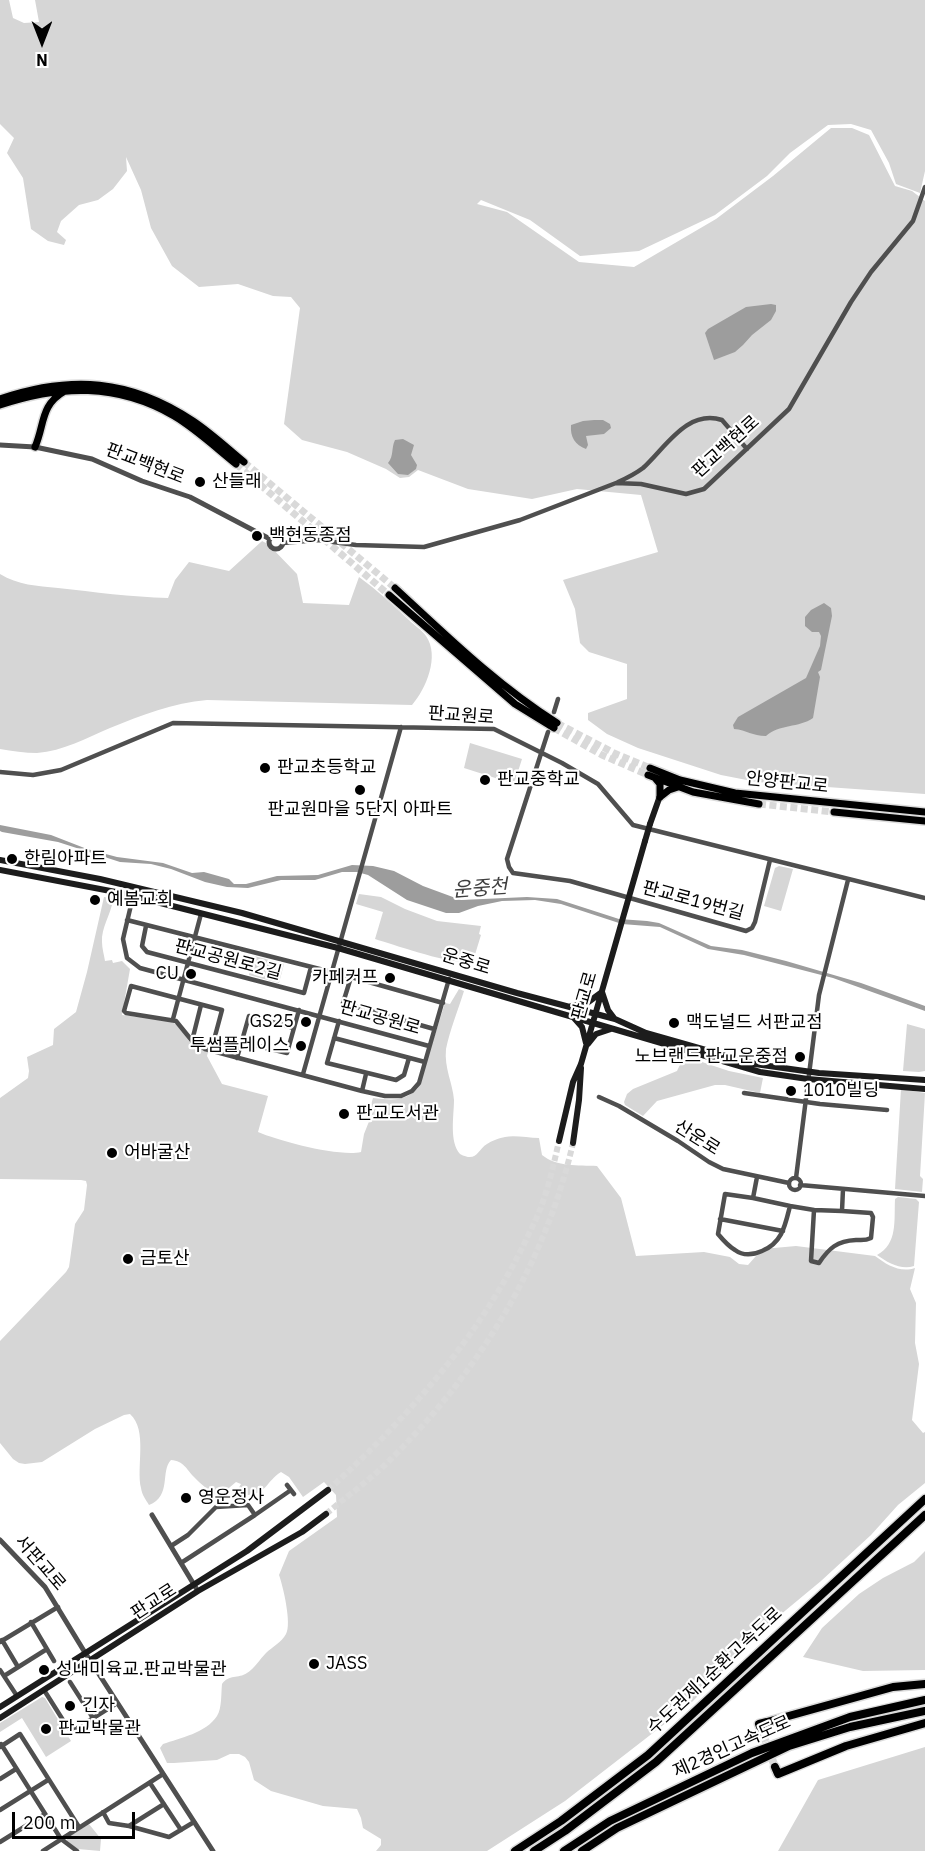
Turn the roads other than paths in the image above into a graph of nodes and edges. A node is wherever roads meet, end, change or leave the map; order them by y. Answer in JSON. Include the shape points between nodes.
{"nodes":[{"id":1,"x":925,"y":187,"type":"edge"},
{"id":2,"x":68,"y":390,"type":"junction"},
{"id":3,"x":0,"y":399,"type":"edge"},
{"id":4,"x":0,"y":405,"type":"edge"},
{"id":5,"x":0,"y":445,"type":"edge"},
{"id":6,"x":35,"y":447,"type":"junction"},
{"id":7,"x":747,"y":449,"type":"junction"},
{"id":8,"x":244,"y":462,"type":"tunnel mouth"},
{"id":9,"x":236,"y":464,"type":"tunnel mouth"},
{"id":10,"x":616,"y":483,"type":"junction"},
{"id":11,"x":270,"y":539,"type":"junction"},
{"id":12,"x":283,"y":543,"type":"junction"},
{"id":13,"x":396,"y":588,"type":"tunnel mouth"},
{"id":14,"x":389,"y":595,"type":"tunnel mouth"},
{"id":15,"x":558,"y":699,"type":"dead end"},
{"id":16,"x":555,"y":712,"type":"dead end"},
{"id":17,"x":401,"y":727,"type":"junction"},
{"id":18,"x":553,"y":728,"type":"junction"},
{"id":19,"x":541,"y":753,"type":"junction"},
{"id":20,"x":0,"y":772,"type":"edge"},
{"id":21,"x":666,"y":779,"type":"junction"},
{"id":22,"x":678,"y":787,"type":"junction"},
{"id":23,"x":660,"y":797,"type":"junction"},
{"id":24,"x":759,"y":804,"type":"tunnel mouth"},
{"id":25,"x":834,"y":812,"type":"tunnel mouth"},
{"id":26,"x":925,"y":812,"type":"edge"},
{"id":27,"x":925,"y":821,"type":"edge"},
{"id":28,"x":0,"y":860,"type":"edge"},
{"id":29,"x":770,"y":860,"type":"junction"},
{"id":30,"x":0,"y":870,"type":"edge"},
{"id":31,"x":848,"y":880,"type":"junction"},
{"id":32,"x":135,"y":888,"type":"junction"},
{"id":33,"x":133,"y":896,"type":"junction"},
{"id":34,"x":629,"y":897,"type":"junction"},
{"id":35,"x":925,"y":898,"type":"edge"},
{"id":36,"x":201,"y":914,"type":"junction"},
{"id":37,"x":128,"y":920,"type":"junction"},
{"id":38,"x":146,"y":926,"type":"junction"},
{"id":39,"x":195,"y":938,"type":"junction"},
{"id":40,"x":339,"y":945,"type":"junction"},
{"id":41,"x":188,"y":963,"type":"junction"},
{"id":42,"x":310,"y":967,"type":"junction"},
{"id":43,"x":332,"y":972,"type":"junction"},
{"id":44,"x":450,"y":976,"type":"junction"},
{"id":45,"x":351,"y":977,"type":"junction"},
{"id":46,"x":183,"y":981,"type":"junction"},
{"id":47,"x":602,"y":992,"type":"junction"},
{"id":48,"x":179,"y":998,"type":"junction"},
{"id":49,"x":443,"y":1003,"type":"junction"},
{"id":50,"x":201,"y":1005,"type":"junction"},
{"id":51,"x":569,"y":1007,"type":"junction"},
{"id":52,"x":299,"y":1010,"type":"junction"},
{"id":53,"x":595,"y":1014,"type":"junction"},
{"id":54,"x":320,"y":1016,"type":"junction"},
{"id":55,"x":568,"y":1016,"type":"junction"},
{"id":56,"x":173,"y":1019,"type":"junction"},
{"id":57,"x":615,"y":1019,"type":"junction"},
{"id":58,"x":339,"y":1021,"type":"junction"},
{"id":59,"x":592,"y":1023,"type":"junction"},
{"id":60,"x":294,"y":1028,"type":"junction"},
{"id":61,"x":434,"y":1029,"type":"junction"},
{"id":62,"x":612,"y":1029,"type":"junction"},
{"id":63,"x":334,"y":1038,"type":"junction"},
{"id":64,"x":192,"y":1041,"type":"junction"},
{"id":65,"x":242,"y":1042,"type":"junction"},
{"id":66,"x":429,"y":1046,"type":"junction"},
{"id":67,"x":586,"y":1047,"type":"junction"},
{"id":68,"x":211,"y":1051,"type":"junction"},
{"id":69,"x":237,"y":1058,"type":"junction"},
{"id":70,"x":408,"y":1058,"type":"junction"},
{"id":71,"x":425,"y":1062,"type":"junction"},
{"id":72,"x":581,"y":1064,"type":"junction"},
{"id":73,"x":303,"y":1074,"type":"junction"},
{"id":74,"x":366,"y":1074,"type":"junction"},
{"id":75,"x":809,"y":1076,"type":"junction"},
{"id":76,"x":925,"y":1080,"type":"edge"},
{"id":77,"x":925,"y":1089,"type":"edge"},
{"id":78,"x":362,"y":1092,"type":"junction"},
{"id":79,"x":744,"y":1093,"type":"dead end"},
{"id":80,"x":599,"y":1097,"type":"dead end"},
{"id":81,"x":805,"y":1102,"type":"junction"},
{"id":82,"x":888,"y":1110,"type":"dead end"},
{"id":83,"x":560,"y":1141,"type":"tunnel mouth"},
{"id":84,"x":573,"y":1143,"type":"tunnel mouth"},
{"id":85,"x":757,"y":1177,"type":"junction"},
{"id":86,"x":796,"y":1178,"type":"junction"},
{"id":87,"x":789,"y":1183,"type":"junction"},
{"id":88,"x":801,"y":1185,"type":"junction"},
{"id":89,"x":843,"y":1189,"type":"junction"},
{"id":90,"x":925,"y":1196,"type":"edge"},
{"id":91,"x":753,"y":1198,"type":"junction"},
{"id":92,"x":789,"y":1206,"type":"junction"},
{"id":93,"x":814,"y":1209,"type":"junction"},
{"id":94,"x":842,"y":1210,"type":"junction"},
{"id":95,"x":720,"y":1219,"type":"junction"},
{"id":96,"x":783,"y":1231,"type":"junction"},
{"id":97,"x":291,"y":1490,"type":"dead end"},
{"id":98,"x":328,"y":1490,"type":"tunnel mouth"},
{"id":99,"x":925,"y":1499,"type":"edge"},
{"id":100,"x":326,"y":1514,"type":"tunnel mouth"},
{"id":101,"x":152,"y":1515,"type":"dead end"},
{"id":102,"x":255,"y":1515,"type":"junction"},
{"id":103,"x":925,"y":1515,"type":"edge"},
{"id":104,"x":1,"y":1542,"type":"edge"},
{"id":105,"x":171,"y":1546,"type":"junction"},
{"id":106,"x":181,"y":1563,"type":"junction"},
{"id":107,"x":196,"y":1588,"type":"junction"},
{"id":108,"x":57,"y":1607,"type":"junction"},
{"id":109,"x":31,"y":1622,"type":"junction"},
{"id":110,"x":1,"y":1641,"type":"edge"},
{"id":111,"x":47,"y":1649,"type":"junction"},
{"id":112,"x":86,"y":1654,"type":"junction"},
{"id":113,"x":54,"y":1661,"type":"dead end"},
{"id":114,"x":90,"y":1661,"type":"junction"},
{"id":115,"x":18,"y":1667,"type":"junction"},
{"id":116,"x":0,"y":1670,"type":"edge"},
{"id":117,"x":4,"y":1676,"type":"junction"},
{"id":118,"x":70,"y":1682,"type":"dead end"},
{"id":119,"x":925,"y":1684,"type":"edge"},
{"id":120,"x":44,"y":1690,"type":"junction"},
{"id":121,"x":17,"y":1696,"type":"junction"},
{"id":122,"x":925,"y":1700,"type":"edge"},
{"id":123,"x":117,"y":1703,"type":"junction"},
{"id":124,"x":0,"y":1707,"type":"edge"},
{"id":125,"x":925,"y":1711,"type":"edge"},
{"id":126,"x":0,"y":1718,"type":"edge"},
{"id":127,"x":93,"y":1718,"type":"junction"},
{"id":128,"x":925,"y":1723,"type":"edge"},
{"id":129,"x":763,"y":1734,"type":"dead end"},
{"id":130,"x":0,"y":1745,"type":"edge"},
{"id":131,"x":16,"y":1769,"type":"junction"},
{"id":132,"x":777,"y":1771,"type":"dead end"},
{"id":133,"x":163,"y":1774,"type":"junction"},
{"id":134,"x":0,"y":1779,"type":"edge"},
{"id":135,"x":48,"y":1780,"type":"junction"},
{"id":136,"x":150,"y":1783,"type":"junction"},
{"id":137,"x":30,"y":1791,"type":"junction"},
{"id":138,"x":164,"y":1804,"type":"junction"},
{"id":139,"x":0,"y":1810,"type":"edge"},
{"id":140,"x":103,"y":1812,"type":"junction"},
{"id":141,"x":45,"y":1814,"type":"junction"},
{"id":142,"x":194,"y":1822,"type":"junction"},
{"id":143,"x":129,"y":1826,"type":"junction"},
{"id":144,"x":79,"y":1827,"type":"junction"},
{"id":145,"x":181,"y":1830,"type":"junction"},
{"id":146,"x":61,"y":1839,"type":"junction"},
{"id":147,"x":0,"y":1842,"type":"edge"},
{"id":148,"x":210,"y":1850,"type":"edge"},
{"id":149,"x":43,"y":1851,"type":"edge"},
{"id":150,"x":76,"y":1851,"type":"edge"},
{"id":151,"x":515,"y":1851,"type":"edge"},
{"id":152,"x":534,"y":1851,"type":"edge"},
{"id":153,"x":564,"y":1851,"type":"edge"},
{"id":154,"x":582,"y":1851,"type":"edge"}],
"edges":[{"from":1,"to":7,"type":"street","name":"판교백현로","via":[[913,221],[851,302],[789,410]]},
{"from":2,"to":4,"type":"main road"},
{"from":2,"to":6,"type":"main road","via":[[51,400],[46,408]]},
{"from":2,"to":9,"type":"main road","via":[[107,391],[154,406],[192,429]]},
{"from":3,"to":8,"type":"main road","via":[[27,389],[67,383],[109,385],[138,392],[179,411]]},
{"from":5,"to":6,"type":"street","name":"판교백현로"},
{"from":6,"to":11,"type":"street","name":"판교백현로","via":[[92,459],[177,492]]},
{"from":7,"to":10,"type":"street","name":"판교백현로","via":[[698,492],[679,493]]},
{"from":7,"to":10,"type":"street","via":[[722,420],[703,418],[684,427],[642,468]]},
{"from":10,"to":12,"type":"street","name":"판교백현로","via":[[520,520],[424,547],[357,546],[318,540]]},
{"from":11,"to":12,"type":"street","via":[[278,535]]},
{"from":11,"to":12,"type":"street","via":[[275,548]]},
{"from":13,"to":18,"type":"main road"},
{"from":14,"to":18,"type":"main road","via":[[515,704]]},
{"from":15,"to":16,"type":"street"},
{"from":17,"to":19,"type":"street","name":"판교원로","via":[[494,729]]},
{"from":17,"to":20,"type":"street","name":"판교원로","via":[[173,723],[61,771],[33,775]]},
{"from":17,"to":40,"type":"street","name":"판교공원로"},
{"from":18,"to":19,"type":"street"},
{"from":19,"to":29,"type":"street","name":"판교원로","via":[[598,784],[633,825]]},
{"from":19,"to":34,"type":"street","name":"판교로19번길","via":[[508,856],[509,867],[517,874],[570,881]]},
{"from":21,"to":22,"type":"main road","name":"안양판교로"},
{"from":21,"to":23,"type":"main road"},
{"from":21,"to":23,"type":"main road","name":"안양판교로","via":[[650,773],[660,784]]},
{"from":21,"to":26,"type":"main road","name":"안양판교로","via":[[735,793]]},
{"from":22,"to":23,"type":"main road"},
{"from":22,"to":24,"type":"main road","name":"안양판교로"},
{"from":23,"to":34,"type":"main road","bridge":true},
{"from":25,"to":27,"type":"main road","name":"안양판교로"},
{"from":28,"to":32,"type":"main road","name":"운중로"},
{"from":29,"to":31,"type":"street","name":"판교원로"},
{"from":29,"to":34,"type":"street","name":"판교로19번길","via":[[755,922],[749,930]]},
{"from":30,"to":33,"type":"main road","name":"운중로"},
{"from":31,"to":35,"type":"street","name":"판교원로"},
{"from":31,"to":75,"type":"street","via":[[820,992]]},
{"from":32,"to":33,"type":"street","name":"판교공원로"},
{"from":32,"to":40,"type":"main road","name":"운중로","via":[[242,913]]},
{"from":33,"to":36,"type":"main road","name":"운중로"},
{"from":33,"to":37,"type":"street","name":"판교공원로"},
{"from":34,"to":47,"type":"main road","name":"판교로"},
{"from":36,"to":39,"type":"street"},
{"from":36,"to":40,"type":"main road","name":"운중로"},
{"from":37,"to":38,"type":"street","name":"판교공원로2길"},
{"from":37,"to":46,"type":"street","name":"판교공원로","via":[[123,939],[127,958],[140,968]]},
{"from":38,"to":39,"type":"street","name":"판교공원로2길"},
{"from":38,"to":41,"type":"street","name":"판교공원로2길","via":[[142,946],[147,952]]},
{"from":39,"to":41,"type":"street"},
{"from":39,"to":42,"type":"street","name":"판교공원로2길"},
{"from":40,"to":43,"type":"street","name":"판교공원로"},
{"from":40,"to":44,"type":"main road","name":"운중로"},
{"from":41,"to":42,"type":"street","name":"판교공원로2길","via":[[304,993]]},
{"from":41,"to":46,"type":"street"},
{"from":42,"to":43,"type":"street","name":"판교공원로2길"},
{"from":43,"to":45,"type":"street","name":"판교공원로2길"},
{"from":43,"to":54,"type":"street","name":"판교공원로"},
{"from":44,"to":49,"type":"street","name":"판교공원로"},
{"from":44,"to":51,"type":"main road","name":"운중로"},
{"from":44,"to":55,"type":"main road","name":"운중로"},
{"from":45,"to":49,"type":"street","name":"판교공원로2길"},
{"from":45,"to":61,"type":"street","via":[[343,1004]]},
{"from":46,"to":48,"type":"street"},
{"from":46,"to":52,"type":"street","name":"판교공원로"},
{"from":47,"to":51,"type":"main road","via":[[587,1003]]},
{"from":47,"to":53,"type":"main road","name":"판교로"},
{"from":47,"to":57,"type":"main road"},
{"from":48,"to":50,"type":"street"},
{"from":48,"to":56,"type":"street"},
{"from":48,"to":56,"type":"street","via":[[131,986],[124,1011]]},
{"from":49,"to":61,"type":"street","name":"판교공원로"},
{"from":50,"to":64,"type":"street"},
{"from":50,"to":68,"type":"street","via":[[222,1010]]},
{"from":51,"to":53,"type":"main road","name":"운중로"},
{"from":52,"to":54,"type":"street","name":"판교공원로"},
{"from":52,"to":60,"type":"street"},
{"from":53,"to":57,"type":"main road","name":"운중로"},
{"from":53,"to":59,"type":"main road","name":"판교로"},
{"from":54,"to":58,"type":"street","name":"판교공원로"},
{"from":54,"to":73,"type":"street","name":"판교공원로"},
{"from":55,"to":59,"type":"main road","name":"운중로"},
{"from":55,"to":67,"type":"main road","via":[[581,1026]]},
{"from":56,"to":64,"type":"street"},
{"from":57,"to":75,"type":"main road","name":"운중로","via":[[730,1058]]},
{"from":58,"to":63,"type":"street"},
{"from":58,"to":66,"type":"street","name":"판교공원로"},
{"from":59,"to":62,"type":"main road","name":"운중로"},
{"from":59,"to":67,"type":"main road","name":"판교로"},
{"from":60,"to":65,"type":"street","via":[[287,1053]]},
{"from":60,"to":65,"type":"street","via":[[249,1016]]},
{"from":61,"to":66,"type":"street","name":"판교공원로"},
{"from":62,"to":67,"type":"main road","via":[[596,1035]]},
{"from":62,"to":75,"type":"main road","name":"운중로","via":[[760,1072]]},
{"from":63,"to":70,"type":"street"},
{"from":63,"to":74,"type":"street","via":[[327,1063]]},
{"from":64,"to":68,"type":"street"},
{"from":65,"to":69,"type":"street"},
{"from":66,"to":71,"type":"street"},
{"from":67,"to":72,"type":"main road","name":"판교로"},
{"from":68,"to":69,"type":"street"},
{"from":69,"to":73,"type":"street"},
{"from":70,"to":71,"type":"street"},
{"from":70,"to":74,"type":"street","via":[[399,1079]]},
{"from":71,"to":78,"type":"street","via":[[417,1086],[405,1095],[390,1097]]},
{"from":72,"to":83,"type":"main road","name":"판교로"},
{"from":72,"to":84,"type":"main road","name":"판교로"},
{"from":73,"to":78,"type":"street"},
{"from":74,"to":78,"type":"street"},
{"from":75,"to":76,"type":"main road","name":"운중로"},
{"from":75,"to":77,"type":"main road","name":"운중로"},
{"from":75,"to":81,"type":"street"},
{"from":79,"to":81,"type":"street"},
{"from":80,"to":85,"type":"street","name":"산운로","via":[[709,1162]]},
{"from":81,"to":82,"type":"street"},
{"from":81,"to":86,"type":"street"},
{"from":85,"to":87,"type":"street","name":"산운로"},
{"from":85,"to":91,"type":"street"},
{"from":86,"to":87,"type":"street"},
{"from":86,"to":88,"type":"street"},
{"from":87,"to":88,"type":"street","via":[[794,1190]]},
{"from":88,"to":89,"type":"street"},
{"from":89,"to":90,"type":"street"},
{"from":89,"to":94,"type":"street"},
{"from":91,"to":92,"type":"street"},
{"from":91,"to":95,"type":"street","via":[[725,1194]]},
{"from":92,"to":93,"type":"street"},
{"from":92,"to":96,"type":"street"},
{"from":93,"to":94,"type":"street"},
{"from":93,"to":94,"type":"street","via":[[811,1261],[816,1264],[837,1243],[871,1238],[871,1213]]},
{"from":95,"to":96,"type":"street"},
{"from":95,"to":96,"type":"street","via":[[717,1234],[741,1253],[756,1254],[772,1246]]},
{"from":97,"to":102,"type":"street"},
{"from":98,"to":107,"type":"main road","name":"판교로"},
{"from":99,"to":151,"type":"highway","name":"수도권제1순환고속도로","via":[[648,1755]]},
{"from":100,"to":107,"type":"main road","name":"판교로","via":[[293,1538]]},
{"from":101,"to":105,"type":"street"},
{"from":102,"to":105,"type":"street","via":[[248,1505],[219,1506]]},
{"from":102,"to":106,"type":"street"},
{"from":103,"to":152,"type":"highway","name":"수도권제1순환고속도로","via":[[656,1762]]},
{"from":104,"to":108,"type":"street","name":"서판교로","via":[[36,1576]]},
{"from":105,"to":106,"type":"street"},
{"from":106,"to":107,"type":"street"},
{"from":107,"to":112,"type":"main road","name":"판교로"},
{"from":107,"to":114,"type":"main road","name":"판교로"},
{"from":108,"to":109,"type":"street","name":"서판교로"},
{"from":108,"to":112,"type":"street","name":"서판교로"},
{"from":109,"to":110,"type":"street","name":"서판교로"},
{"from":109,"to":111,"type":"street"},
{"from":110,"to":115,"type":"street"},
{"from":111,"to":113,"type":"street"},
{"from":111,"to":115,"type":"street"},
{"from":112,"to":114,"type":"street","name":"서판교로"},
{"from":112,"to":121,"type":"main road","name":"판교로"},
{"from":114,"to":120,"type":"main road","name":"판교로"},
{"from":114,"to":123,"type":"street"},
{"from":115,"to":117,"type":"street"},
{"from":116,"to":117,"type":"street"},
{"from":117,"to":121,"type":"street"},
{"from":118,"to":127,"type":"street"},
{"from":119,"to":129,"type":"highway","via":[[893,1687],[759,1724]]},
{"from":120,"to":126,"type":"main road","name":"판교로"},
{"from":120,"to":127,"type":"street","via":[[70,1729]]},
{"from":121,"to":124,"type":"main road","name":"판교로"},
{"from":122,"to":153,"type":"highway","name":"제2경인고속도로","via":[[850,1717],[752,1753],[610,1821]]},
{"from":123,"to":127,"type":"street"},
{"from":123,"to":133,"type":"street"},
{"from":125,"to":154,"type":"highway","name":"제2경인고속도로","via":[[850,1727],[789,1746],[617,1828]]},
{"from":128,"to":132,"type":"highway"},
{"from":130,"to":131,"type":"street"},
{"from":130,"to":135,"type":"street","via":[[20,1734]]},
{"from":131,"to":134,"type":"street"},
{"from":131,"to":137,"type":"street"},
{"from":133,"to":136,"type":"street"},
{"from":133,"to":142,"type":"street"},
{"from":135,"to":137,"type":"street"},
{"from":135,"to":144,"type":"street"},
{"from":136,"to":138,"type":"street"},
{"from":136,"to":140,"type":"street"},
{"from":137,"to":139,"type":"street"},
{"from":137,"to":141,"type":"street"},
{"from":138,"to":143,"type":"street"},
{"from":138,"to":145,"type":"street"},
{"from":140,"to":143,"type":"street","via":[[109,1822]]},
{"from":140,"to":144,"type":"street"},
{"from":141,"to":146,"type":"street"},
{"from":141,"to":147,"type":"street"},
{"from":142,"to":145,"type":"street"},
{"from":142,"to":148,"type":"street"},
{"from":143,"to":145,"type":"street","via":[[169,1837]]},
{"from":144,"to":146,"type":"street"},
{"from":146,"to":149,"type":"street"},
{"from":146,"to":150,"type":"street"}]}
